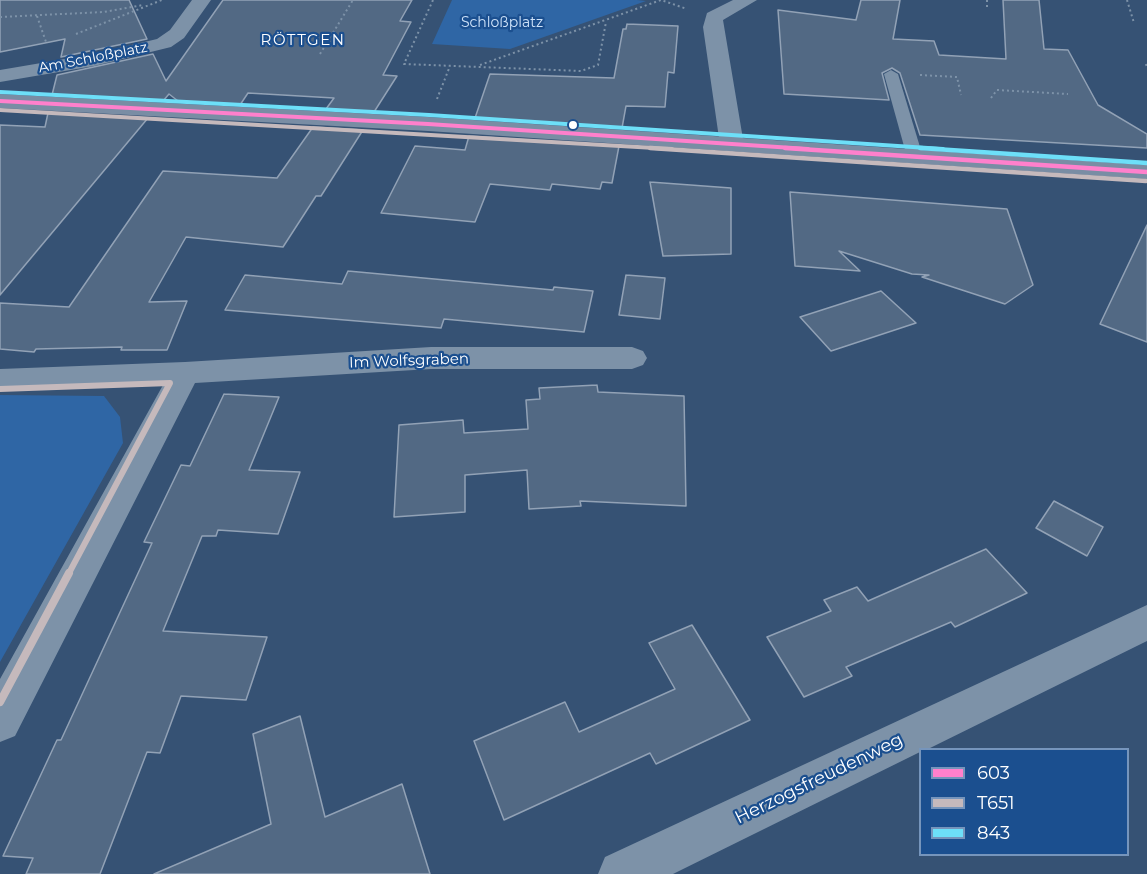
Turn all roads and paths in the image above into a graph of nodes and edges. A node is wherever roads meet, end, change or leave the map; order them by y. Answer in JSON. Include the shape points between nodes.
{"nodes":[{"id":1,"x":202,"y":0,"type":"edge"},
{"id":2,"x":353,"y":0,"type":"edge"},
{"id":3,"x":433,"y":0,"type":"edge"},
{"id":4,"x":660,"y":0,"type":"edge"},
{"id":5,"x":748,"y":0,"type":"edge"},
{"id":6,"x":987,"y":0,"type":"edge"},
{"id":7,"x":1127,"y":0,"type":"edge"},
{"id":8,"x":152,"y":4,"type":"dead end"},
{"id":9,"x":987,"y":8,"type":"dead end"},
{"id":10,"x":37,"y":16,"type":"junction"},
{"id":11,"x":0,"y":17,"type":"edge"},
{"id":12,"x":714,"y":18,"type":"junction"},
{"id":13,"x":606,"y":22,"type":"junction"},
{"id":14,"x":1134,"y":23,"type":"dead end"},
{"id":15,"x":47,"y":46,"type":"dead end"},
{"id":16,"x":320,"y":54,"type":"dead end"},
{"id":17,"x":1146,"y":64,"type":"edge"},
{"id":18,"x":450,"y":66,"type":"junction"},
{"id":19,"x":475,"y":67,"type":"junction"},
{"id":20,"x":1147,"y":68,"type":"edge"},
{"id":21,"x":891,"y":74,"type":"joint"},
{"id":22,"x":0,"y":76,"type":"edge"},
{"id":23,"x":1068,"y":94,"type":"dead end"},
{"id":24,"x":961,"y":95,"type":"dead end"},
{"id":25,"x":991,"y":98,"type":"dead end"},
{"id":26,"x":0,"y":101,"type":"edge"},
{"id":27,"x":434,"y":107,"type":"dead end"},
{"id":28,"x":732,"y":145,"type":"junction"},
{"id":29,"x":915,"y":157,"type":"junction"},
{"id":30,"x":1147,"y":172,"type":"edge"},
{"id":31,"x":632,"y":358,"type":"dead end"},
{"id":32,"x":185,"y":373,"type":"junction"},
{"id":33,"x":0,"y":380,"type":"edge"},
{"id":34,"x":1147,"y":622,"type":"edge"},
{"id":35,"x":0,"y":721,"type":"edge"},
{"id":36,"x":622,"y":874,"type":"edge"}],
"edges":[{"from":1,"to":22,"type":"street","name":"Am Schloßplatz","via":[[177,34],[164,43]]},
{"from":2,"to":16,"type":"path"},
{"from":3,"to":18,"type":"path","via":[[404,64]]},
{"from":4,"to":12,"type":"path"},
{"from":4,"to":13,"type":"path"},
{"from":5,"to":12,"type":"street"},
{"from":6,"to":9,"type":"path"},
{"from":7,"to":14,"type":"path"},
{"from":8,"to":10,"type":"path","via":[[105,12]]},
{"from":10,"to":11,"type":"path"},
{"from":10,"to":15,"type":"path"},
{"from":12,"to":28,"type":"street"},
{"from":13,"to":19,"type":"path"},
{"from":13,"to":19,"type":"path","via":[[598,65],[581,71]]},
{"from":17,"to":20,"type":"path"},
{"from":18,"to":19,"type":"path"},
{"from":18,"to":27,"type":"path"},
{"from":21,"to":24,"type":"path","via":[[957,77]]},
{"from":21,"to":29,"type":"lane"},
{"from":23,"to":25,"type":"path","via":[[997,90]]},
{"from":26,"to":28,"type":"main road"},
{"from":28,"to":29,"type":"main road"},
{"from":29,"to":30,"type":"main road"},
{"from":31,"to":32,"type":"street","name":"Im Wolfsgraben","via":[[431,358]]},
{"from":32,"to":33,"type":"street","name":"Im Wolfsgraben"},
{"from":32,"to":35,"type":"street"},
{"from":34,"to":36,"type":"street","name":"Herzogsfreudenweg"}]}
